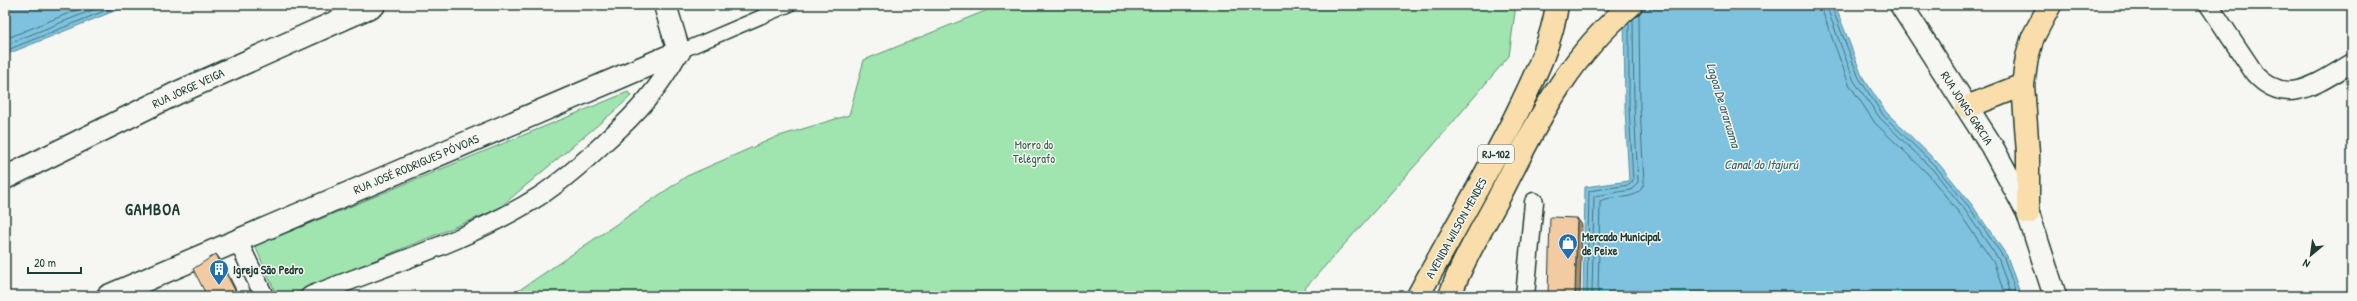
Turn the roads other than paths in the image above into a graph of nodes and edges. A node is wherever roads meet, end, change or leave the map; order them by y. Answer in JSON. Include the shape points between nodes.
{"nodes":[{"id":1,"x":374,"y":5,"type":"edge"},
{"id":2,"x":665,"y":5,"type":"edge"},
{"id":3,"x":789,"y":5,"type":"edge"},
{"id":4,"x":1556,"y":5,"type":"edge"},
{"id":5,"x":1631,"y":5,"type":"edge"},
{"id":6,"x":1901,"y":5,"type":"edge"},
{"id":7,"x":2050,"y":5,"type":"edge"},
{"id":8,"x":2208,"y":5,"type":"edge"},
{"id":9,"x":679,"y":52,"type":"junction"},
{"id":10,"x":2352,"y":63,"type":"edge"},
{"id":11,"x":2023,"y":84,"type":"junction"},
{"id":12,"x":1966,"y":107,"type":"junction"},
{"id":13,"x":5,"y":178,"type":"edge"},
{"id":14,"x":1534,"y":202,"type":"dead end"},
{"id":15,"x":2028,"y":213,"type":"junction"},
{"id":16,"x":238,"y":241,"type":"junction"},
{"id":17,"x":1451,"y":294,"type":"edge"},
{"id":18,"x":108,"y":296,"type":"edge"},
{"id":19,"x":264,"y":296,"type":"edge"},
{"id":20,"x":310,"y":296,"type":"edge"},
{"id":21,"x":1418,"y":296,"type":"edge"},
{"id":22,"x":1525,"y":296,"type":"edge"},
{"id":23,"x":2055,"y":296,"type":"edge"}],
"edges":[{"from":1,"to":13,"type":"main road","name":"RUA JORGE VEIGA","via":[[177,93]]},
{"from":2,"to":9,"type":"main road"},
{"from":3,"to":9,"type":"street"},
{"from":4,"to":21,"type":"main road","name":"AVENIDA WILSON MENDES","number":"RJ-102","via":[[1544,51],[1531,85],[1490,166]]},
{"from":5,"to":17,"type":"main road","number":"RJ-102","via":[[1607,25],[1565,75],[1547,104],[1485,223]]},
{"from":6,"to":12,"type":"main road","name":"RUA JONAS GARCIA"},
{"from":7,"to":11,"type":"main road","via":[[2033,37]]},
{"from":8,"to":10,"type":"street","via":[[2255,74],[2275,90],[2289,91],[2306,87]]},
{"from":9,"to":16,"type":"main road","name":"RUA JOSÉ RODRIGUES PÓVOAS"},
{"from":9,"to":20,"type":"street","via":[[651,98],[579,166],[539,196],[465,235]]},
{"from":11,"to":12,"type":"main road"},
{"from":11,"to":15,"type":"main road","via":[[2028,153]]},
{"from":12,"to":15,"type":"main road","name":"RUA JONAS GARCIA","via":[[1991,145]]},
{"from":14,"to":22,"type":"street"},
{"from":15,"to":23,"type":"main road","name":"RUA JONAS GARCIA"},
{"from":16,"to":18,"type":"main road","name":"RUA JOSÉ RODRIGUES PÓVOAS"},
{"from":16,"to":19,"type":"street"}]}
